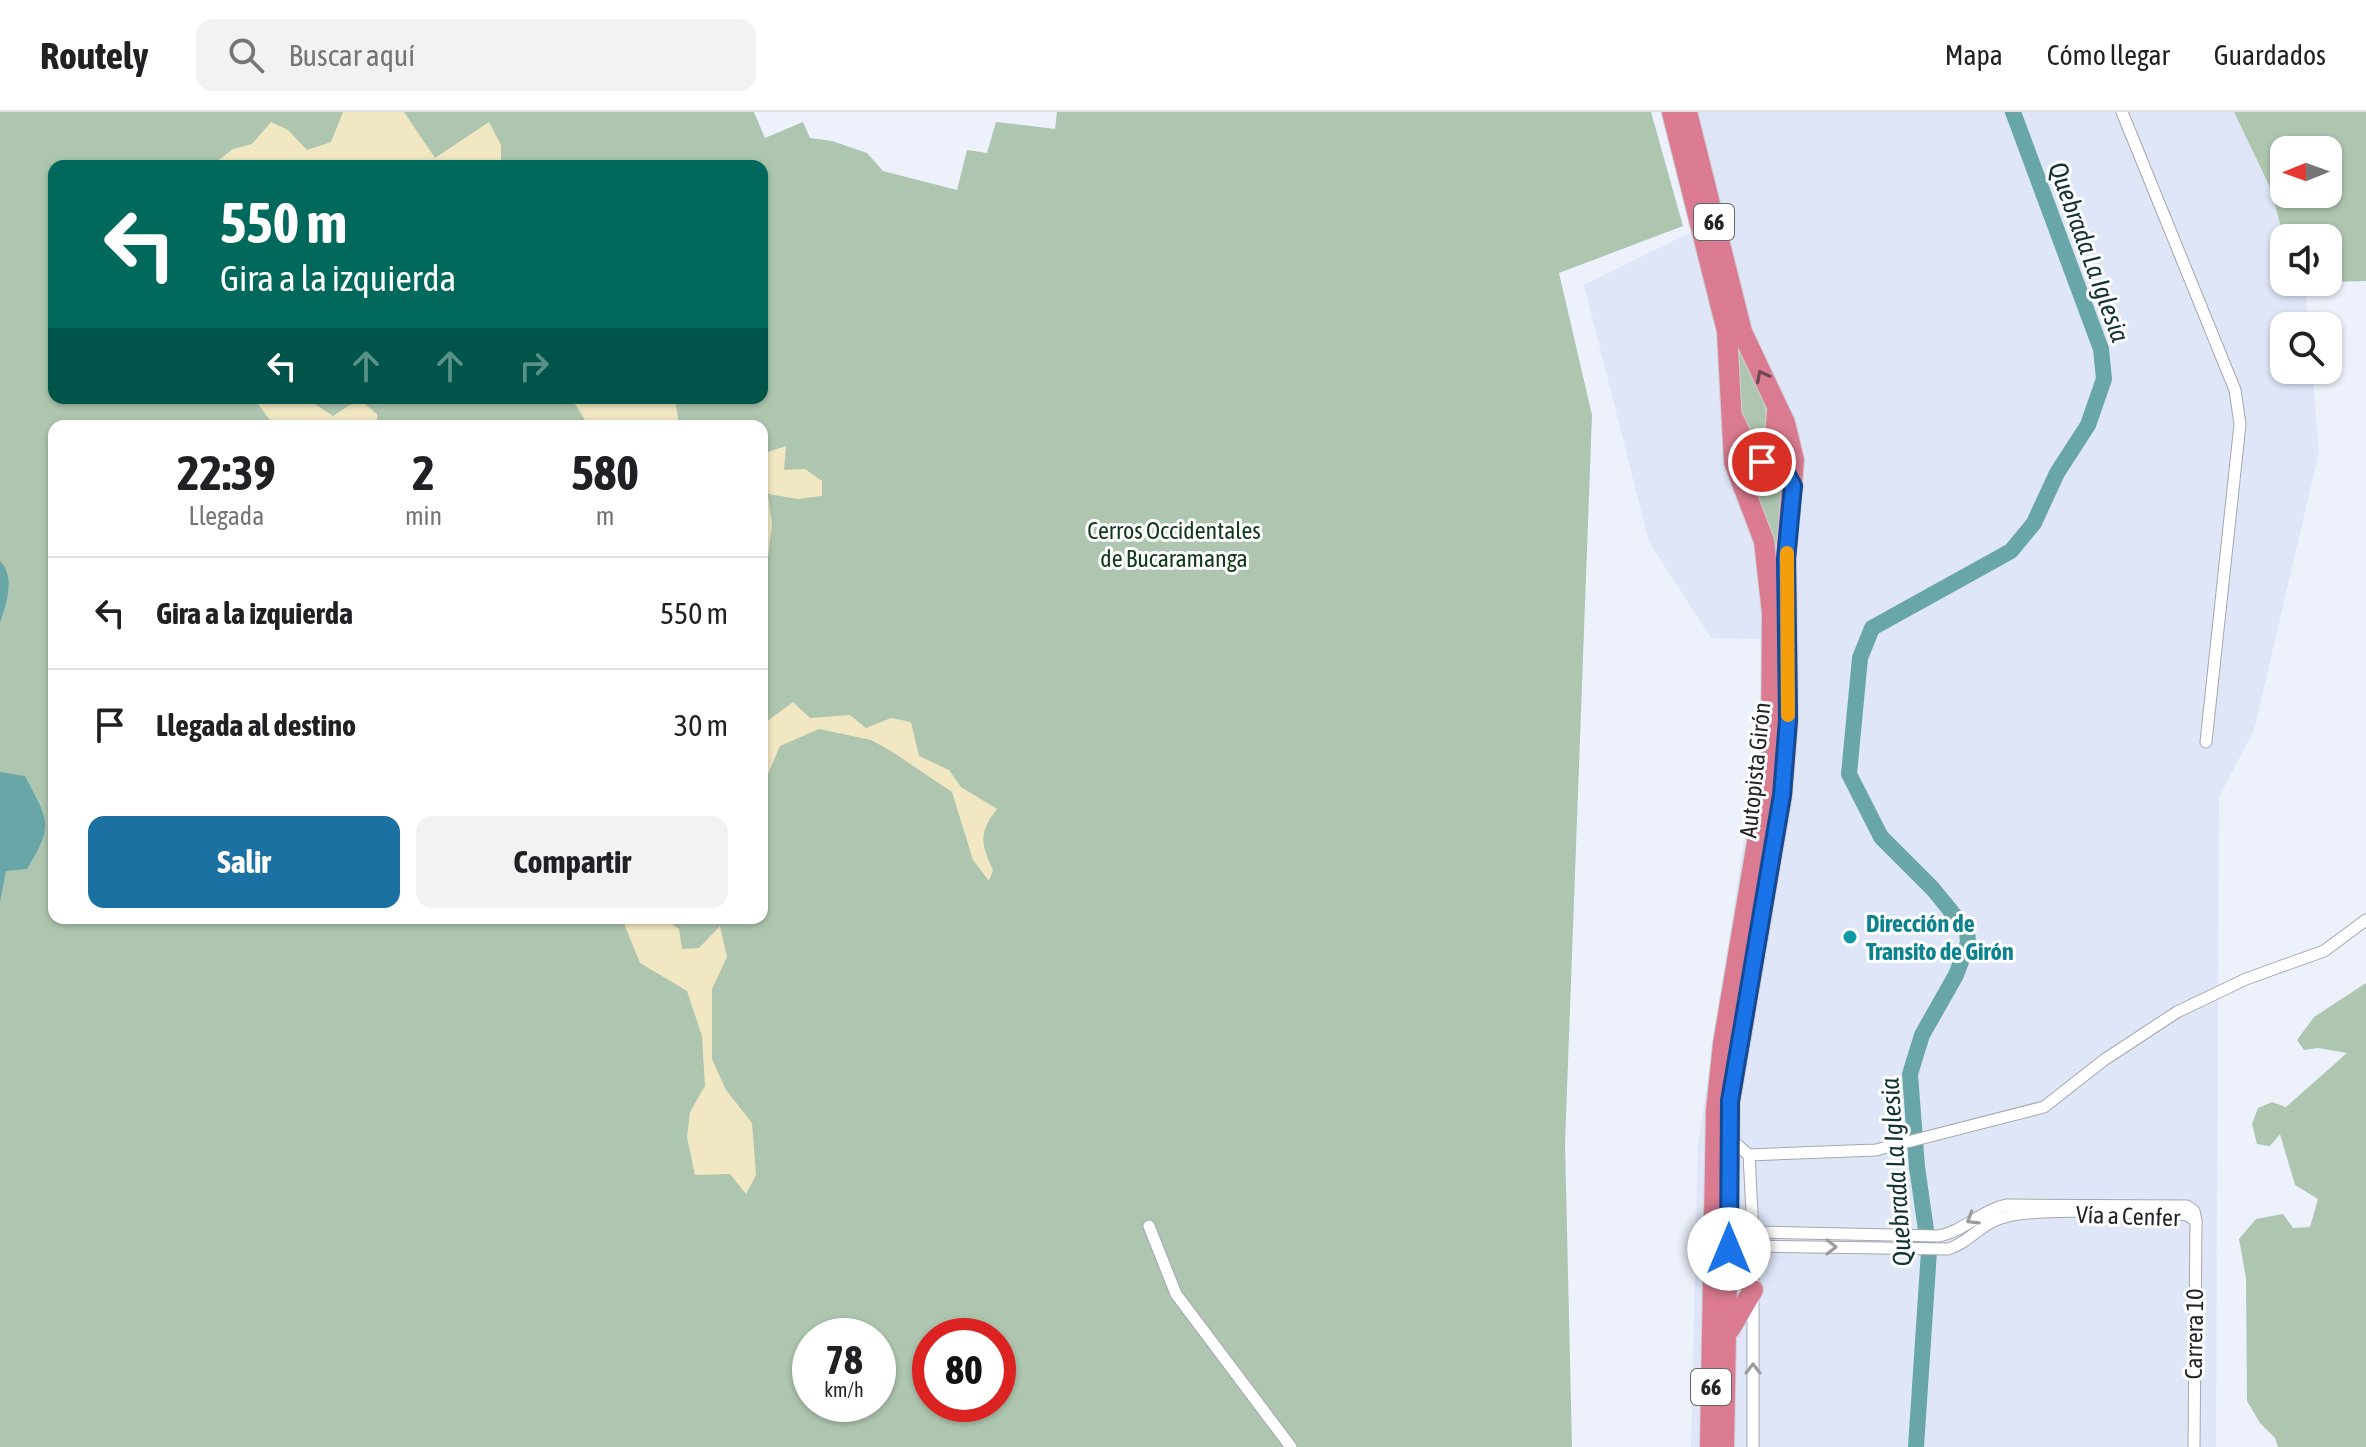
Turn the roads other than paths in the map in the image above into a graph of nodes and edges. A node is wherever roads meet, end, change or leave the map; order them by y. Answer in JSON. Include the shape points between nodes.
{"nodes":[{"id":1,"x":1672,"y":112,"type":"edge"},
{"id":2,"x":1687,"y":112,"type":"edge"},
{"id":3,"x":2122,"y":112,"type":"edge"},
{"id":4,"x":1777,"y":405,"type":"junction"},
{"id":5,"x":1731,"y":415,"type":"junction"},
{"id":6,"x":1793,"y":486,"type":"junction"},
{"id":7,"x":1748,"y":498,"type":"junction"},
{"id":8,"x":2206,"y":742,"type":"dead end"},
{"id":9,"x":2366,"y":920,"type":"edge"},
{"id":10,"x":1730,"y":1138,"type":"junction"},
{"id":11,"x":1749,"y":1155,"type":"junction"},
{"id":12,"x":2196,"y":1221,"type":"junction"},
{"id":13,"x":1149,"y":1226,"type":"dead end"},
{"id":14,"x":1753,"y":1232,"type":"junction"},
{"id":15,"x":1753,"y":1246,"type":"junction"},
{"id":16,"x":1753,"y":1290,"type":"junction"},
{"id":17,"x":1728,"y":1332,"type":"junction"},
{"id":18,"x":1291,"y":1447,"type":"edge"},
{"id":19,"x":1710,"y":1447,"type":"edge"},
{"id":20,"x":1724,"y":1447,"type":"edge"},
{"id":21,"x":1753,"y":1447,"type":"edge"},
{"id":22,"x":2194,"y":1447,"type":"edge"}],
"edges":[{"from":1,"to":5,"type":"highway","name":"Autopista Girón","number":"66","via":[[1727,331]]},
{"from":4,"to":2,"type":"highway","name":"Autopista Girón","number":"66","one_way":true,"via":[[1742,332]]},
{"from":3,"to":8,"type":"street","via":[[2235,390],[2240,424]]},
{"from":4,"to":5,"type":"highway","via":[[1775,436],[1761,446],[1744,440]]},
{"from":4,"to":6,"type":"highway","name":"Autopista Girón","number":"66","via":[[1792,443]]},
{"from":5,"to":7,"type":"highway","name":"Autopista Girón","number":"66","via":[[1734,462]]},
{"from":6,"to":7,"type":"highway","via":[[1781,464],[1762,462],[1751,474]]},
{"from":6,"to":10,"type":"highway","name":"Autopista Girón","number":"66","via":[[1786,559],[1788,720],[1782,795],[1730,1101]]},
{"from":7,"to":19,"type":"highway","name":"Autopista Girón","number":"66","via":[[1770,571],[1774,712],[1716,1111]]},
{"from":9,"to":11,"type":"street","via":[[2324,951],[2246,979],[2177,1012],[2044,1107],[1876,1150]]},
{"from":10,"to":11,"type":"street"},
{"from":10,"to":17,"type":"highway","name":"Autopista Girón","number":"66"},
{"from":11,"to":14,"type":"street"},
{"from":12,"to":14,"type":"street","name":"Vía a Cenfer","one_way":true,"via":[[2194,1211],[2182,1205],[2007,1205],[1938,1236]]},
{"from":15,"to":12,"type":"street","name":"Vía a Cenfer","one_way":true,"via":[[1937,1250],[1959,1246],[2004,1217],[2172,1213]]},
{"from":12,"to":22,"type":"street","name":"Carrera 10"},
{"from":13,"to":18,"type":"street","via":[[1176,1294]]},
{"from":14,"to":15,"type":"street"},
{"from":15,"to":16,"type":"street"},
{"from":16,"to":17,"type":"highway"},
{"from":21,"to":16,"type":"street","one_way":true},
{"from":17,"to":20,"type":"highway","name":"Autopista Girón","number":"66"}]}
